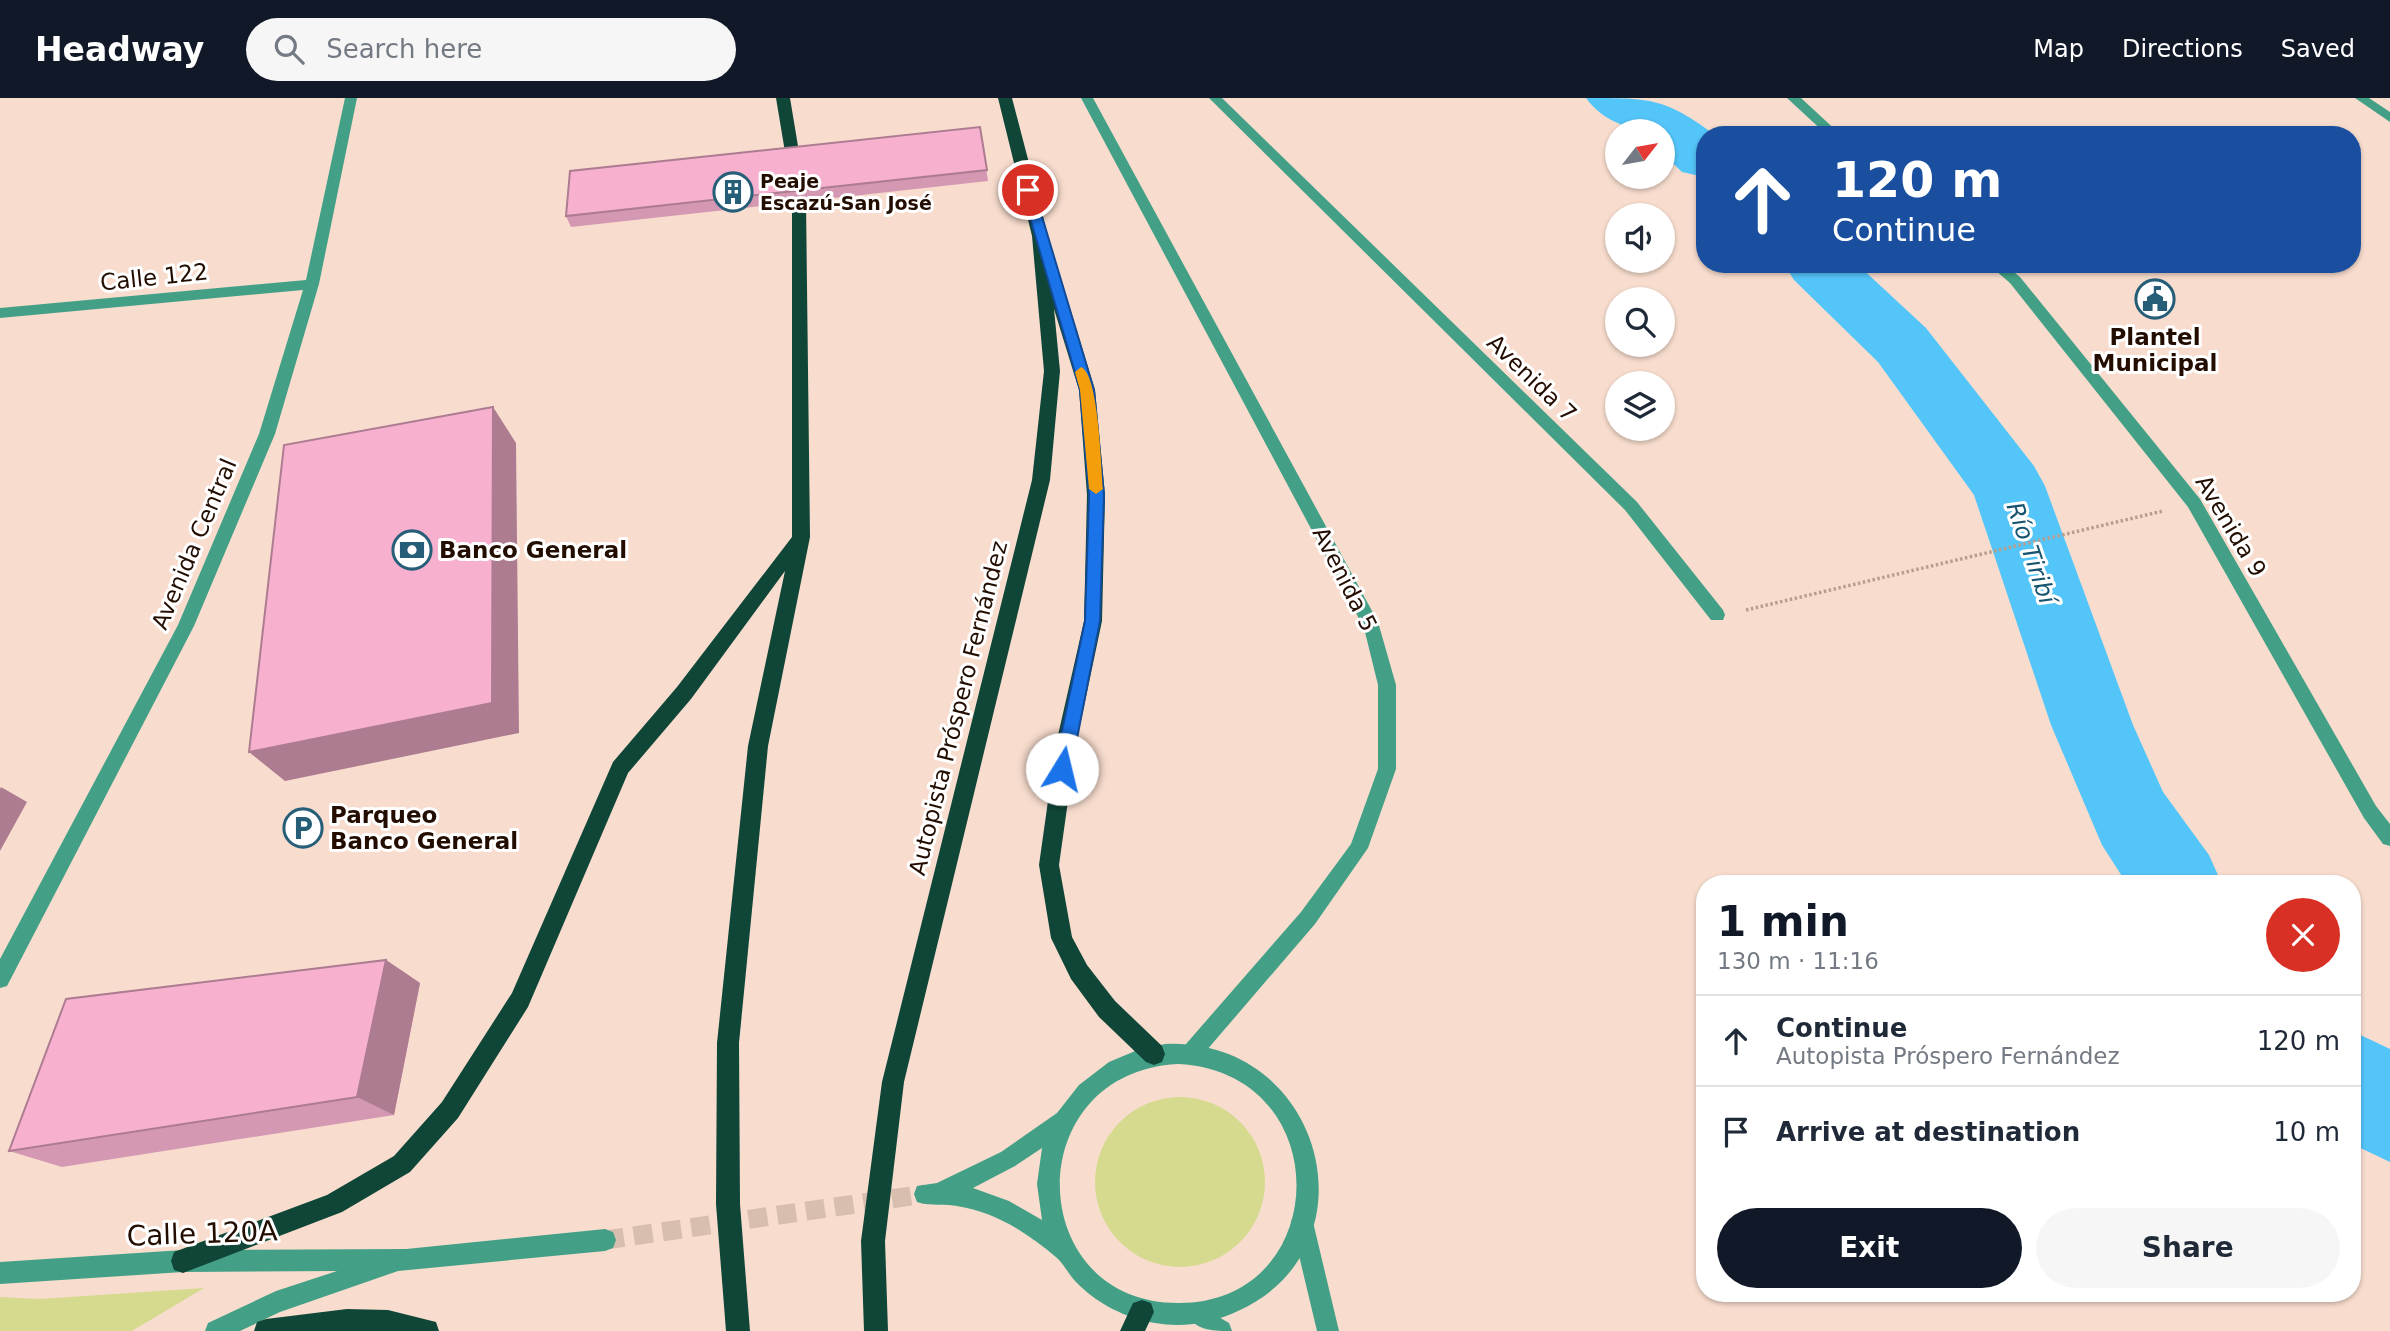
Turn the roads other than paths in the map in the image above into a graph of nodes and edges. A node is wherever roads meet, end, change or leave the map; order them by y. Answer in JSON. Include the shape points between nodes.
{"nodes":[{"id":1,"x":351,"y":98,"type":"edge"},
{"id":2,"x":783,"y":98,"type":"edge"},
{"id":3,"x":1004,"y":98,"type":"edge"},
{"id":4,"x":1087,"y":98,"type":"edge"},
{"id":5,"x":1215,"y":98,"type":"edge"},
{"id":6,"x":1793,"y":98,"type":"edge"},
{"id":7,"x":2361,"y":98,"type":"edge"},
{"id":8,"x":2390,"y":118,"type":"edge"},
{"id":9,"x":1825,"y":126,"type":"edge"},
{"id":10,"x":793,"y":158,"type":"edge"},
{"id":11,"x":799,"y":202,"type":"edge"},
{"id":12,"x":1040,"y":236,"type":"junction"},
{"id":13,"x":2006,"y":273,"type":"edge"},
{"id":14,"x":312,"y":284,"type":"junction"},
{"id":15,"x":0,"y":313,"type":"edge"},
{"id":16,"x":801,"y":537,"type":"junction"},
{"id":17,"x":1717,"y":615,"type":"road end"},
{"id":18,"x":2390,"y":838,"type":"edge"},
{"id":19,"x":0,"y":979,"type":"edge"},
{"id":20,"x":1193,"y":1051,"type":"junction"},
{"id":21,"x":1154,"y":1054,"type":"junction"},
{"id":22,"x":1068,"y":1118,"type":"junction"},
{"id":23,"x":1302,"y":1222,"type":"junction"},
{"id":24,"x":605,"y":1240,"type":"tunnel mouth"},
{"id":25,"x":1069,"y":1253,"type":"junction"},
{"id":26,"x":407,"y":1260,"type":"junction"},
{"id":27,"x":183,"y":1261,"type":"junction"},
{"id":28,"x":4,"y":1269,"type":"edge"},
{"id":29,"x":1200,"y":1317,"type":"junction"},
{"id":30,"x":1137,"y":1322,"type":"edge"},
{"id":31,"x":216,"y":1331,"type":"edge"},
{"id":32,"x":266,"y":1331,"type":"edge"},
{"id":33,"x":427,"y":1331,"type":"edge"},
{"id":34,"x":738,"y":1331,"type":"edge"},
{"id":35,"x":876,"y":1331,"type":"edge"},
{"id":36,"x":1221,"y":1331,"type":"edge"},
{"id":37,"x":1328,"y":1331,"type":"edge"}],
"edges":[{"from":1,"to":14,"type":"street","name":"Avenida Central"},
{"from":2,"to":10,"type":"highway"},
{"from":3,"to":12,"type":"highway","name":"Autopista Próspero Fernández"},
{"from":4,"to":20,"type":"street","name":"Avenida 5","via":[[1373,626],[1387,685],[1387,769],[1359,848],[1308,918]]},
{"from":5,"to":17,"type":"street","name":"Avenida 7","via":[[1631,506]]},
{"from":6,"to":9,"type":"street"},
{"from":7,"to":8,"type":"street"},
{"from":11,"to":16,"type":"highway"},
{"from":12,"to":21,"type":"highway","via":[[1087,390],[1097,495],[1093,621],[1066,744],[1049,865],[1062,938],[1079,972],[1108,1009]]},
{"from":12,"to":35,"type":"highway","name":"Autopista Próspero Fernández","via":[[1052,371],[1041,480],[893,1082],[873,1241]]},
{"from":13,"to":18,"type":"street","name":"Avenida 9","via":[[2194,503],[2363,801]]},
{"from":14,"to":15,"type":"street","name":"Calle 122"},
{"from":14,"to":19,"type":"street","name":"Avenida Central","via":[[267,433],[186,626]]},
{"from":16,"to":27,"type":"highway","via":[[684,693],[620,768],[520,1000],[450,1110],[402,1164],[334,1204]]},
{"from":16,"to":34,"type":"highway","via":[[758,746],[728,1043],[729,1204]]},
{"from":20,"to":21,"type":"street"},
{"from":20,"to":23,"type":"street","via":[[1223,1059],[1251,1074],[1275,1096],[1303,1154],[1307,1187]]},
{"from":21,"to":22,"type":"street","via":[[1104,1076]]},
{"from":22,"to":25,"type":"street","via":[[1055,1150],[1050,1184],[1055,1220]]},
{"from":22,"to":25,"type":"street","via":[[1007,1159],[933,1193],[977,1199],[1010,1212]]},
{"from":23,"to":29,"type":"street","via":[[1274,1273],[1228,1308]]},
{"from":23,"to":37,"type":"street"},
{"from":24,"to":26,"type":"street","name":"Calle 120A"},
{"from":25,"to":30,"type":"street","via":[[1087,1279]]},
{"from":26,"to":27,"type":"street","name":"Calle 120A"},
{"from":26,"to":31,"type":"street","name":"Calle 120A","via":[[276,1302]]},
{"from":27,"to":28,"type":"street","name":"Calle 120A"},
{"from":29,"to":30,"type":"street"},
{"from":29,"to":36,"type":"street"},
{"from":32,"to":33,"type":"highway","via":[[352,1320]]}]}
